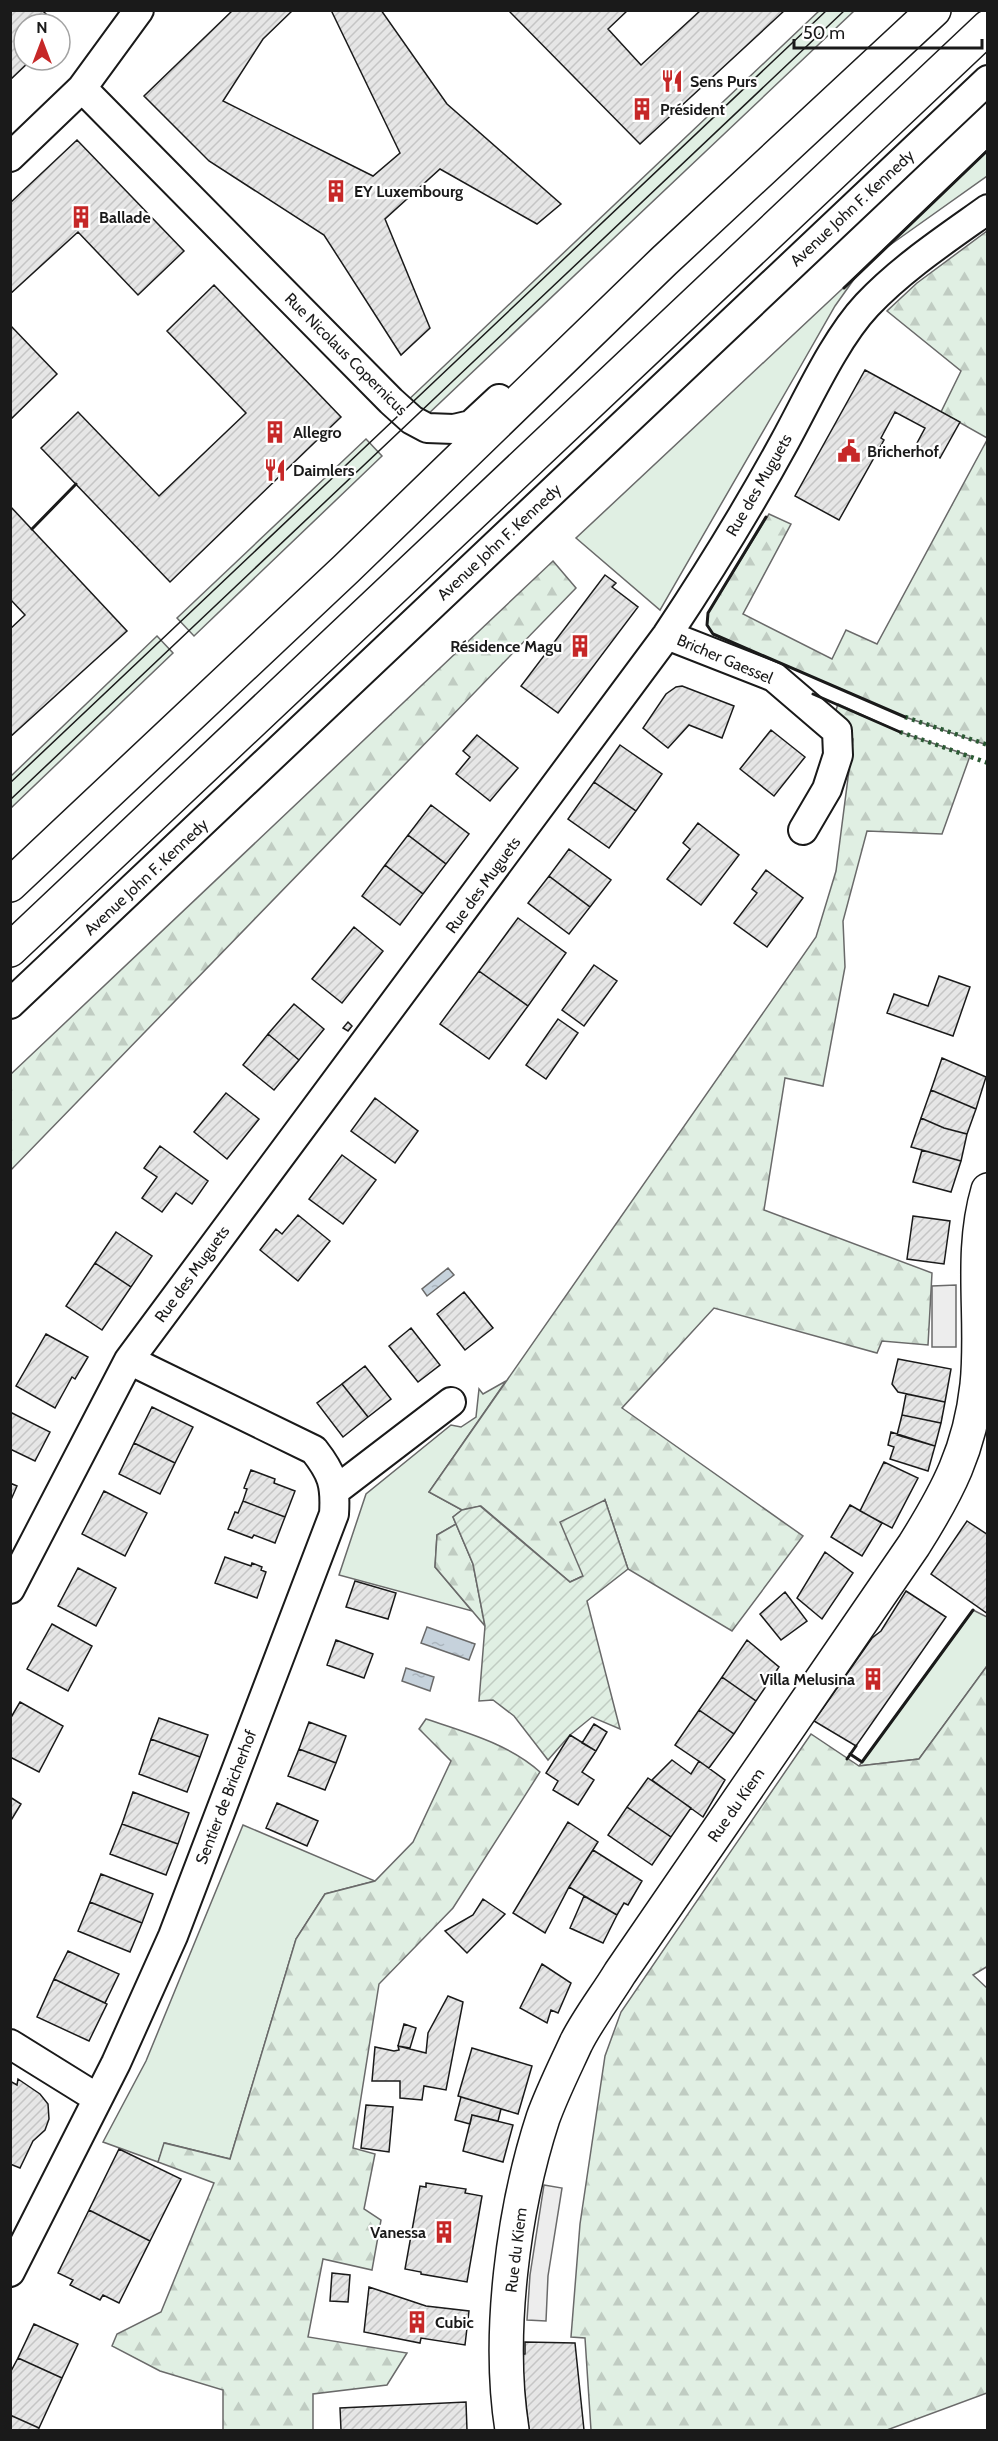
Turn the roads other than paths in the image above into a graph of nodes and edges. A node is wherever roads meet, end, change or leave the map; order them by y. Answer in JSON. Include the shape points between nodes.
{"nodes":[{"id":1,"x":139,"y":10,"type":"edge"},
{"id":2,"x":934,"y":10,"type":"edge"},
{"id":3,"x":987,"y":27,"type":"edge"},
{"id":4,"x":987,"y":80,"type":"edge"},
{"id":5,"x":82,"y":88,"type":"junction"},
{"id":6,"x":10,"y":157,"type":"edge"},
{"id":7,"x":987,"y":209,"type":"edge"},
{"id":8,"x":664,"y":261,"type":"junction"},
{"id":9,"x":667,"y":635,"type":"junction"},
{"id":10,"x":803,"y":830,"type":"dead end"},
{"id":11,"x":10,"y":885,"type":"edge"},
{"id":12,"x":10,"y":950,"type":"edge"},
{"id":13,"x":10,"y":1004,"type":"edge"},
{"id":14,"x":987,"y":1190,"type":"edge"},
{"id":15,"x":129,"y":1360,"type":"junction"},
{"id":16,"x":451,"y":1402,"type":"dead end"},
{"id":17,"x":977,"y":1437,"type":"edge"},
{"id":18,"x":336,"y":1490,"type":"junction"},
{"id":19,"x":10,"y":1589,"type":"edge"},
{"id":20,"x":10,"y":2044,"type":"edge"},
{"id":21,"x":97,"y":2098,"type":"junction"},
{"id":22,"x":10,"y":2272,"type":"edge"},
{"id":23,"x":512,"y":2430,"type":"edge"}],
"edges":[{"from":1,"to":5,"type":"street"},
{"from":2,"to":8,"type":"main road"},
{"from":3,"to":12,"type":"main road"},
{"from":4,"to":13,"type":"street","name":"Avenue John F. Kennedy"},
{"from":5,"to":6,"type":"street"},
{"from":5,"to":8,"type":"street","name":"Rue Nicolaus Copernicus","via":[[368,378],[402,411],[427,428],[471,425],[630,272]]},
{"from":7,"to":9,"type":"street","name":"Rue des Muguets","via":[[903,271],[866,306],[840,343],[762,483]]},
{"from":8,"to":11,"type":"main road"},
{"from":9,"to":10,"type":"street","name":"Bricher Gaessel","via":[[774,677],[837,731],[838,755],[827,789]]},
{"from":9,"to":15,"type":"street","name":"Rue des Muguets"},
{"from":14,"to":17,"type":"main road","name":"Rue du Kiem","via":[[978,1238]]},
{"from":15,"to":18,"type":"street","via":[[314,1450],[328,1468]]},
{"from":15,"to":19,"type":"street","name":"Rue des Muguets"},
{"from":16,"to":18,"type":"street"},
{"from":17,"to":23,"type":"main road","name":"Rue du Kiem","via":[[915,1545],[577,2040],[543,2117],[524,2194],[511,2273],[507,2342]]},
{"from":18,"to":21,"type":"street","name":"Sentier de Bricherhof","via":[[334,1514],[173,1936]]},
{"from":20,"to":21,"type":"street"},
{"from":21,"to":22,"type":"street","name":"Sentier de Bricherhof"}]}
